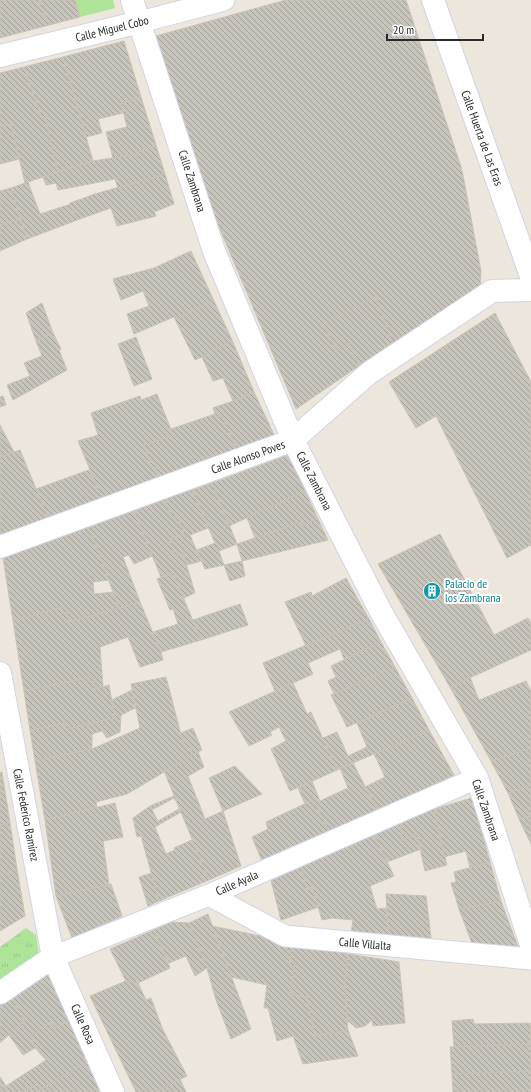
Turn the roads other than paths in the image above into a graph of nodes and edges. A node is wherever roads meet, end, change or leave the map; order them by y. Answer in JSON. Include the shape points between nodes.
{"nodes":[{"id":1,"x":132,"y":0,"type":"edge"},
{"id":2,"x":224,"y":0,"type":"edge"},
{"id":3,"x":433,"y":0,"type":"edge"},
{"id":4,"x":140,"y":22,"type":"junction"},
{"id":5,"x":0,"y":56,"type":"edge"},
{"id":6,"x":531,"y":276,"type":"edge"},
{"id":7,"x":531,"y":290,"type":"edge"},
{"id":8,"x":293,"y":440,"type":"junction"},
{"id":9,"x":0,"y":546,"type":"edge"},
{"id":10,"x":0,"y":673,"type":"edge"},
{"id":11,"x":477,"y":778,"type":"junction"},
{"id":12,"x":209,"y":895,"type":"junction"},
{"id":13,"x":531,"y":945,"type":"edge"},
{"id":14,"x":53,"y":957,"type":"junction"},
{"id":15,"x":531,"y":959,"type":"edge"},
{"id":16,"x":0,"y":993,"type":"edge"},
{"id":17,"x":113,"y":1092,"type":"edge"}],
"edges":[{"from":1,"to":4,"type":"street","name":"Calle Zambrana"},
{"from":2,"to":4,"type":"street","name":"Calle Miguel Cobo"},
{"from":3,"to":6,"type":"street","name":"Calle Huerta de Las Eras"},
{"from":4,"to":5,"type":"street","name":"Calle Miguel Cobo"},
{"from":4,"to":8,"type":"street","name":"Calle Zambrana","via":[[214,250]]},
{"from":7,"to":8,"type":"street","name":"Calle Alonso Poves","via":[[492,291],[369,373]]},
{"from":8,"to":9,"type":"street","name":"Calle Alonso Poves"},
{"from":8,"to":11,"type":"street","name":"Calle Zambrana","via":[[381,612]]},
{"from":10,"to":14,"type":"street","name":"Calle Federico Ramírez"},
{"from":11,"to":12,"type":"street","name":"Calle Ayala"},
{"from":11,"to":13,"type":"street","name":"Calle Zambrana"},
{"from":12,"to":14,"type":"street","name":"Calle Ayala"},
{"from":12,"to":15,"type":"street","name":"Calle Villalta","via":[[285,936]]},
{"from":14,"to":16,"type":"street","name":"Calle Ayala"},
{"from":14,"to":17,"type":"street","name":"Calle Rosa"}]}
